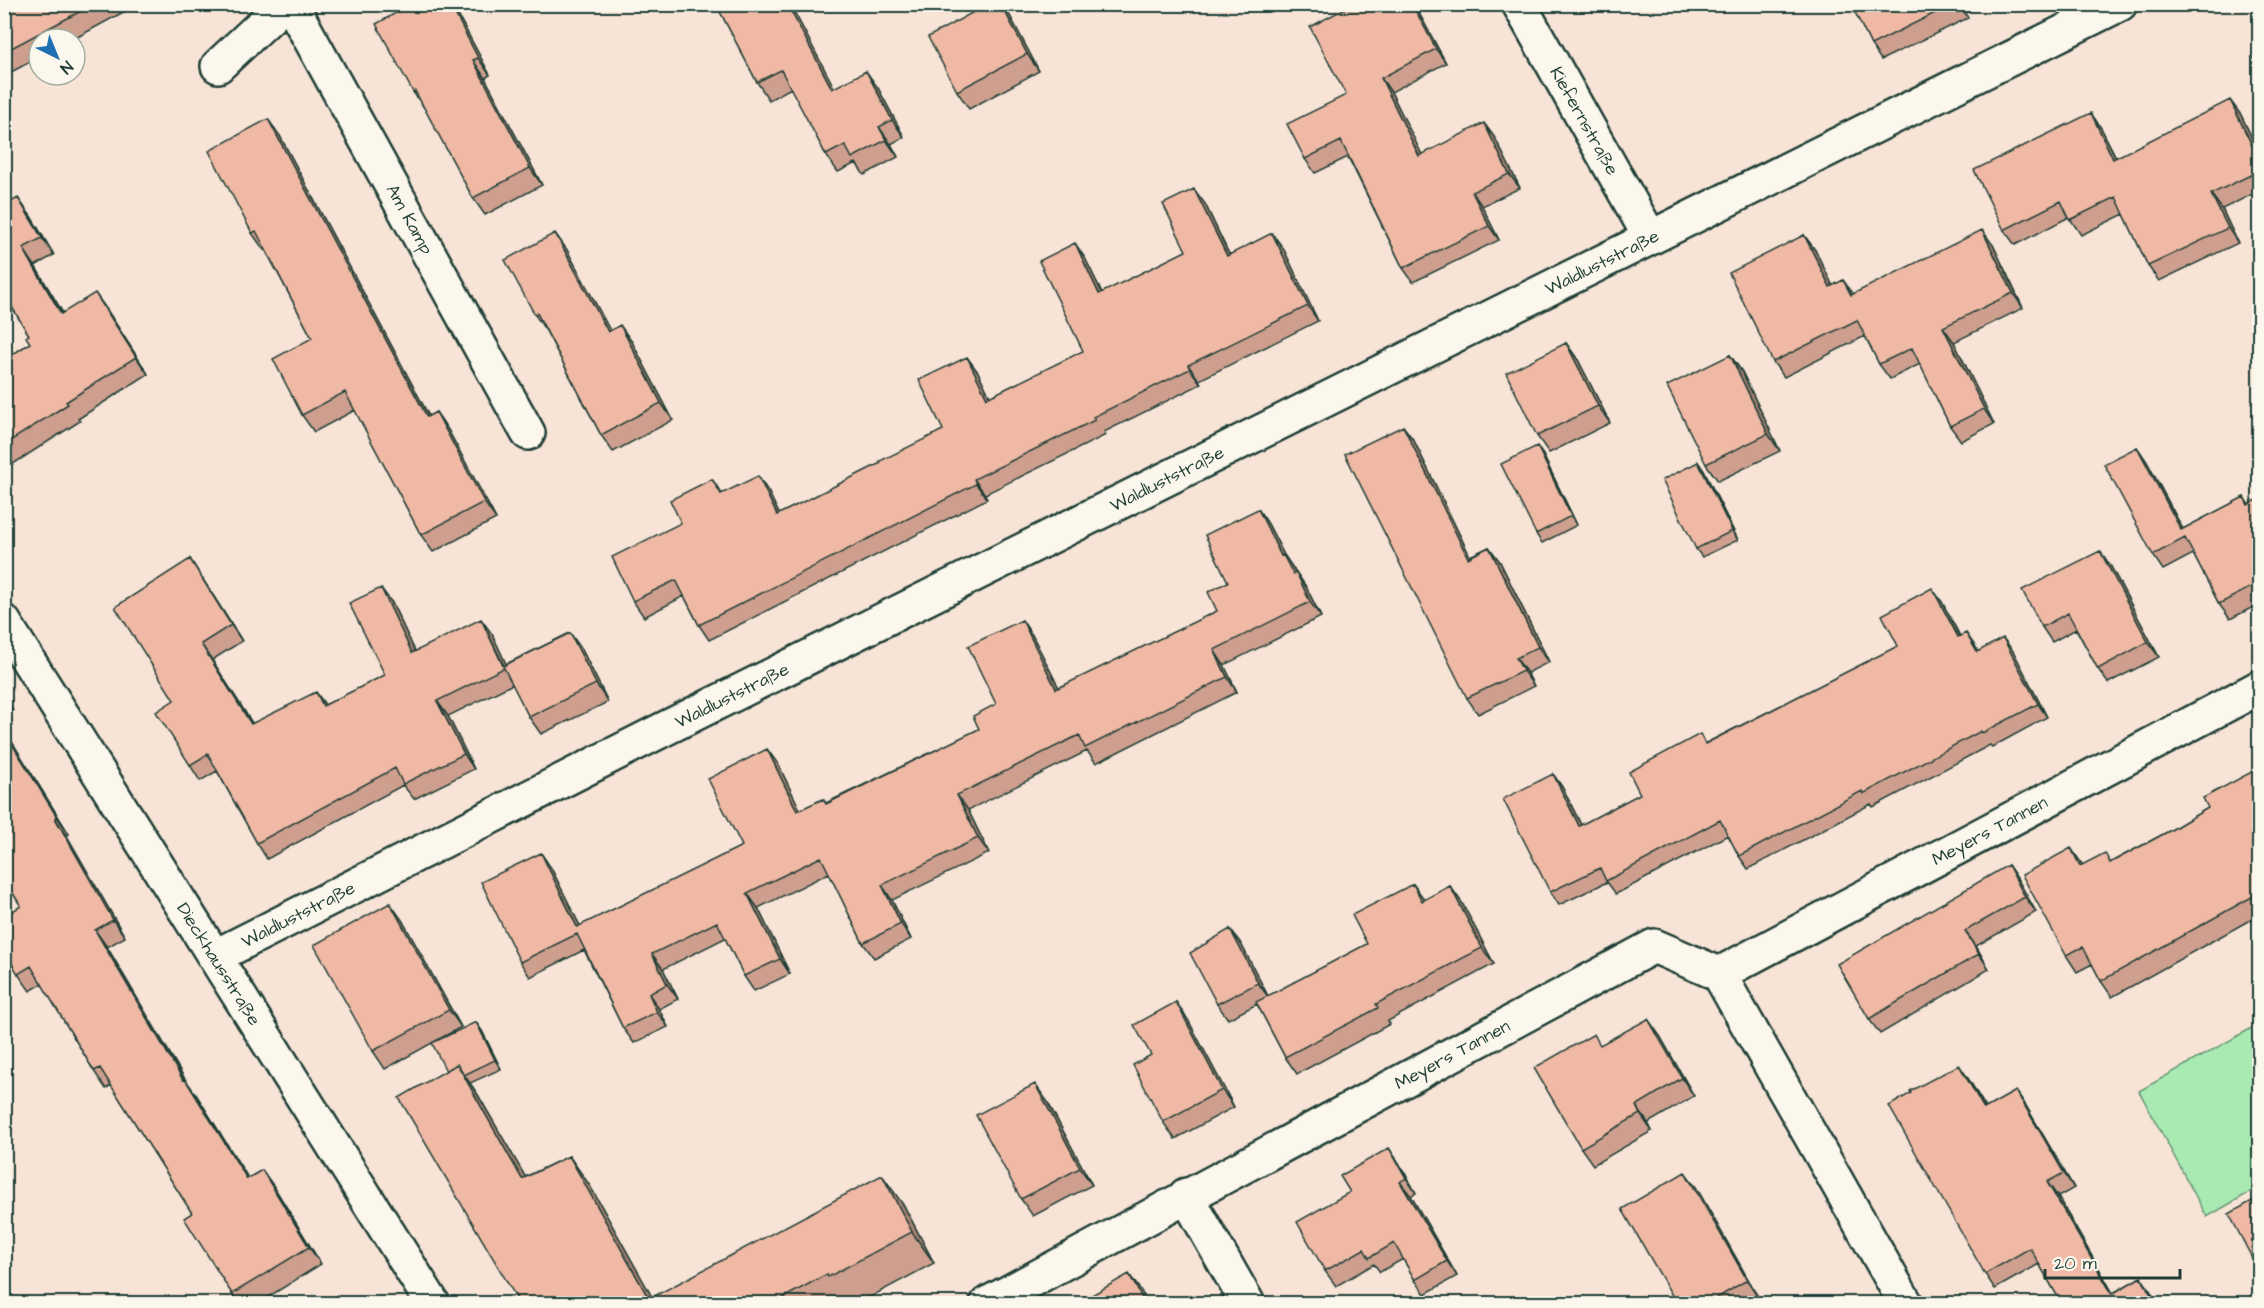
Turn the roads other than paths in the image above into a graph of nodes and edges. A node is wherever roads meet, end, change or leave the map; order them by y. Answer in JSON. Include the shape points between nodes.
{"nodes":[{"id":1,"x":284,"y":4,"type":"edge"},
{"id":2,"x":291,"y":4,"type":"edge"},
{"id":3,"x":1519,"y":4,"type":"edge"},
{"id":4,"x":2120,"y":4,"type":"edge"},
{"id":5,"x":218,"y":66,"type":"dead end"},
{"id":6,"x":1650,"y":237,"type":"junction"},
{"id":7,"x":528,"y":433,"type":"dead end"},
{"id":8,"x":4,"y":622,"type":"edge"},
{"id":9,"x":2259,"y":687,"type":"edge"},
{"id":10,"x":216,"y":956,"type":"junction"},
{"id":11,"x":1719,"y":974,"type":"junction"},
{"id":12,"x":1186,"y":1195,"type":"junction"},
{"id":13,"x":433,"y":1304,"type":"edge"},
{"id":14,"x":987,"y":1304,"type":"edge"},
{"id":15,"x":1248,"y":1304,"type":"edge"},
{"id":16,"x":1906,"y":1304,"type":"edge"}],
"edges":[{"from":1,"to":5,"type":"street"},
{"from":2,"to":7,"type":"street","name":"Am Kamp"},
{"from":3,"to":6,"type":"street","name":"Kiefernstraße"},
{"from":4,"to":6,"type":"street","name":"Waldluststraße"},
{"from":6,"to":10,"type":"street","name":"Waldluststraße"},
{"from":8,"to":10,"type":"street","name":"Dieckhausstraße"},
{"from":9,"to":11,"type":"street","name":"Meyers Tannen"},
{"from":10,"to":13,"type":"street","name":"Dieckhausstraße"},
{"from":11,"to":12,"type":"street","name":"Meyers Tannen","via":[[1654,946]]},
{"from":11,"to":16,"type":"street"},
{"from":12,"to":14,"type":"street","name":"Meyers Tannen"},
{"from":12,"to":15,"type":"street"}]}
